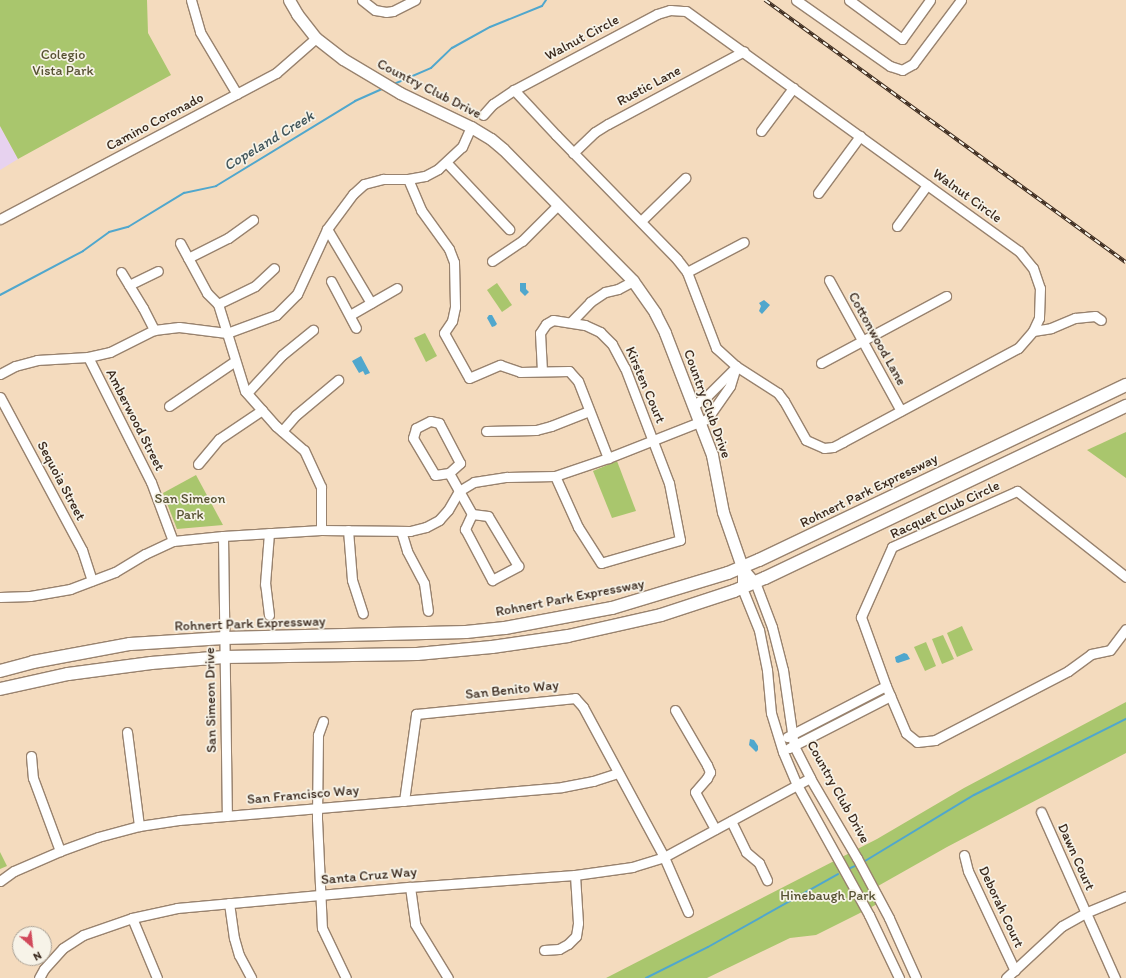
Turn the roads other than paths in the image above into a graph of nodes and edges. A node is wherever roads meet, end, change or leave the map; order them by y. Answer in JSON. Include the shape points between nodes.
{"nodes":[{"id":1,"x":191,"y":0,"type":"edge"},
{"id":2,"x":290,"y":0,"type":"edge"},
{"id":3,"x":362,"y":0,"type":"edge"},
{"id":4,"x":415,"y":0,"type":"edge"},
{"id":5,"x":849,"y":0,"type":"edge"},
{"id":6,"x":930,"y":0,"type":"edge"},
{"id":7,"x":961,"y":0,"type":"edge"},
{"id":8,"x":800,"y":1,"type":"edge"},
{"id":9,"x":316,"y":38,"type":"junction"},
{"id":10,"x":744,"y":51,"type":"junction"},
{"id":11,"x":792,"y":88,"type":"junction"},
{"id":12,"x":514,"y":90,"type":"junction"},
{"id":13,"x":237,"y":94,"type":"junction"},
{"id":14,"x":483,"y":115,"type":"dead end"},
{"id":15,"x":471,"y":127,"type":"junction"},
{"id":16,"x":761,"y":130,"type":"dead end"},
{"id":17,"x":860,"y":136,"type":"junction"},
{"id":18,"x":573,"y":153,"type":"junction"},
{"id":19,"x":446,"y":163,"type":"junction"},
{"id":20,"x":685,"y":178,"type":"dead end"},
{"id":21,"x":408,"y":179,"type":"junction"},
{"id":22,"x":927,"y":184,"type":"junction"},
{"id":23,"x":818,"y":193,"type":"dead end"},
{"id":24,"x":558,"y":205,"type":"junction"},
{"id":25,"x":0,"y":219,"type":"edge"},
{"id":26,"x":253,"y":220,"type":"dead end"},
{"id":27,"x":641,"y":221,"type":"junction"},
{"id":28,"x":897,"y":226,"type":"dead end"},
{"id":29,"x":327,"y":229,"type":"junction"},
{"id":30,"x":509,"y":229,"type":"dead end"},
{"id":31,"x":744,"y":242,"type":"dead end"},
{"id":32,"x":180,"y":244,"type":"dead end"},
{"id":33,"x":188,"y":258,"type":"junction"},
{"id":34,"x":492,"y":261,"type":"dead end"},
{"id":35,"x":274,"y":268,"type":"dead end"},
{"id":36,"x":158,"y":271,"type":"dead end"},
{"id":37,"x":122,"y":272,"type":"dead end"},
{"id":38,"x":687,"y":272,"type":"junction"},
{"id":39,"x":829,"y":280,"type":"dead end"},
{"id":40,"x":331,"y":281,"type":"dead end"},
{"id":41,"x":633,"y":281,"type":"junction"},
{"id":42,"x":129,"y":285,"type":"junction"},
{"id":43,"x":397,"y":288,"type":"dead end"},
{"id":44,"x":946,"y":296,"type":"dead end"},
{"id":45,"x":371,"y":303,"type":"junction"},
{"id":46,"x":218,"y":304,"type":"junction"},
{"id":47,"x":350,"y":315,"type":"junction"},
{"id":48,"x":1101,"y":320,"type":"dead end"},
{"id":49,"x":571,"y":322,"type":"junction"},
{"id":50,"x":356,"y":328,"type":"dead end"},
{"id":51,"x":154,"y":330,"type":"junction"},
{"id":52,"x":314,"y":330,"type":"dead end"},
{"id":53,"x":1033,"y":331,"type":"junction"},
{"id":54,"x":227,"y":333,"type":"junction"},
{"id":55,"x":863,"y":341,"type":"junction"},
{"id":56,"x":88,"y":357,"type":"junction"},
{"id":57,"x":235,"y":361,"type":"junction"},
{"id":58,"x":822,"y":363,"type":"dead end"},
{"id":59,"x":736,"y":366,"type":"junction"},
{"id":60,"x":542,"y":371,"type":"junction"},
{"id":61,"x":0,"y":374,"type":"edge"},
{"id":62,"x":338,"y":380,"type":"dead end"},
{"id":63,"x":1126,"y":385,"type":"edge"},
{"id":64,"x":247,"y":393,"type":"junction"},
{"id":65,"x":0,"y":397,"type":"edge"},
{"id":66,"x":170,"y":406,"type":"dead end"},
{"id":67,"x":693,"y":406,"type":"junction"},
{"id":68,"x":1126,"y":406,"type":"edge"},
{"id":69,"x":262,"y":410,"type":"junction"},
{"id":70,"x":589,"y":411,"type":"junction"},
{"id":71,"x":901,"y":411,"type":"junction"},
{"id":72,"x":700,"y":422,"type":"junction"},
{"id":73,"x":282,"y":431,"type":"junction"},
{"id":74,"x":486,"y":431,"type":"dead end"},
{"id":75,"x":653,"y":440,"type":"junction"},
{"id":76,"x":608,"y":458,"type":"junction"},
{"id":77,"x":198,"y":464,"type":"dead end"},
{"id":78,"x":449,"y":473,"type":"junction"},
{"id":79,"x":555,"y":476,"type":"junction"},
{"id":80,"x":459,"y":491,"type":"junction"},
{"id":81,"x":472,"y":514,"type":"junction"},
{"id":82,"x":321,"y":530,"type":"junction"},
{"id":83,"x":348,"y":530,"type":"junction"},
{"id":84,"x":401,"y":531,"type":"junction"},
{"id":85,"x":269,"y":534,"type":"junction"},
{"id":86,"x":223,"y":536,"type":"junction"},
{"id":87,"x":173,"y":541,"type":"junction"},
{"id":88,"x":742,"y":568,"type":"junction"},
{"id":89,"x":1126,"y":577,"type":"edge"},
{"id":90,"x":92,"y":580,"type":"junction"},
{"id":91,"x":755,"y":582,"type":"junction"},
{"id":92,"x":742,"y":588,"type":"junction"},
{"id":93,"x":0,"y":596,"type":"edge"},
{"id":94,"x":428,"y":611,"type":"dead end"},
{"id":95,"x":363,"y":613,"type":"dead end"},
{"id":96,"x":269,"y":615,"type":"dead end"},
{"id":97,"x":1126,"y":628,"type":"edge"},
{"id":98,"x":224,"y":638,"type":"junction"},
{"id":99,"x":224,"y":657,"type":"junction"},
{"id":100,"x":0,"y":671,"type":"edge"},
{"id":101,"x":886,"y":686,"type":"junction"},
{"id":102,"x":0,"y":689,"type":"edge"},
{"id":103,"x":890,"y":696,"type":"junction"},
{"id":104,"x":675,"y":710,"type":"dead end"},
{"id":105,"x":323,"y":721,"type":"dead end"},
{"id":106,"x":127,"y":732,"type":"dead end"},
{"id":107,"x":792,"y":735,"type":"junction"},
{"id":108,"x":780,"y":741,"type":"junction"},
{"id":109,"x":794,"y":746,"type":"junction"},
{"id":110,"x":783,"y":752,"type":"junction"},
{"id":111,"x":30,"y":756,"type":"dead end"},
{"id":112,"x":618,"y":773,"type":"junction"},
{"id":113,"x":810,"y":778,"type":"junction"},
{"id":114,"x":797,"y":785,"type":"junction"},
{"id":115,"x":404,"y":801,"type":"junction"},
{"id":116,"x":317,"y":808,"type":"junction"},
{"id":117,"x":1041,"y":812,"type":"dead end"},
{"id":118,"x":226,"y":816,"type":"junction"},
{"id":119,"x":731,"y":821,"type":"junction"},
{"id":120,"x":140,"y":826,"type":"junction"},
{"id":121,"x":716,"y":829,"type":"junction"},
{"id":122,"x":60,"y":850,"type":"junction"},
{"id":123,"x":964,"y":855,"type":"dead end"},
{"id":124,"x":664,"y":857,"type":"junction"},
{"id":125,"x":575,"y":875,"type":"junction"},
{"id":126,"x":767,"y":880,"type":"dead end"},
{"id":127,"x":0,"y":881,"type":"edge"},
{"id":128,"x":410,"y":887,"type":"junction"},
{"id":129,"x":321,"y":894,"type":"junction"},
{"id":130,"x":1126,"y":896,"type":"edge"},
{"id":131,"x":229,"y":903,"type":"junction"},
{"id":132,"x":688,"y":912,"type":"dead end"},
{"id":133,"x":1085,"y":913,"type":"junction"},
{"id":134,"x":132,"y":918,"type":"junction"},
{"id":135,"x":544,"y":950,"type":"dead end"},
{"id":136,"x":1015,"y":971,"type":"junction"},
{"id":137,"x":39,"y":978,"type":"edge"},
{"id":138,"x":157,"y":978,"type":"edge"},
{"id":139,"x":250,"y":978,"type":"edge"},
{"id":140,"x":346,"y":978,"type":"edge"},
{"id":141,"x":448,"y":978,"type":"edge"},
{"id":142,"x":899,"y":978,"type":"edge"},
{"id":143,"x":916,"y":978,"type":"edge"},
{"id":144,"x":1006,"y":978,"type":"edge"},
{"id":145,"x":1115,"y":978,"type":"edge"}],
"edges":[{"from":1,"to":13,"type":"street","via":[[200,32]]},
{"from":2,"to":9,"type":"street","name":"Country Club Drive","via":[[297,14]]},
{"from":3,"to":4,"type":"street","via":[[375,10],[386,12]]},
{"from":5,"to":6,"type":"street","via":[[902,39]]},
{"from":7,"to":8,"type":"street","via":[[913,64],[902,70],[890,66]]},
{"from":9,"to":13,"type":"street","name":"Camino Coronado","via":[[276,72]]},
{"from":9,"to":15,"type":"street","name":"Country Club Drive","via":[[381,83]]},
{"from":10,"to":11,"type":"street","name":"Walnut Circle"},
{"from":10,"to":12,"type":"street","name":"Walnut Circle","via":[[686,11],[670,10],[657,14]]},
{"from":10,"to":18,"type":"street","name":"Rustic Lane","via":[[608,124],[595,132]]},
{"from":11,"to":16,"type":"street"},
{"from":11,"to":17,"type":"street","name":"Walnut Circle"},
{"from":12,"to":14,"type":"street","name":"Walnut Circle","via":[[493,104]]},
{"from":12,"to":18,"type":"street","name":"Walnut Circle"},
{"from":13,"to":25,"type":"street","name":"Camino Coronado"},
{"from":15,"to":19,"type":"street","via":[[462,147]]},
{"from":15,"to":24,"type":"street","name":"Country Club Drive","via":[[503,149]]},
{"from":17,"to":22,"type":"street","name":"Walnut Circle"},
{"from":17,"to":23,"type":"street"},
{"from":18,"to":27,"type":"street","name":"Walnut Circle"},
{"from":19,"to":21,"type":"street","via":[[425,176]]},
{"from":19,"to":30,"type":"street"},
{"from":20,"to":27,"type":"street"},
{"from":21,"to":29,"type":"street","via":[[383,179],[364,184],[353,194]]},
{"from":21,"to":60,"type":"street","via":[[421,210],[449,249],[454,262],[455,308],[452,321],[444,333],[469,378],[500,365],[520,372]]},
{"from":22,"to":28,"type":"street"},
{"from":22,"to":53,"type":"street","name":"Walnut Circle","via":[[1028,260],[1040,288],[1039,318]]},
{"from":24,"to":34,"type":"street","via":[[522,241]]},
{"from":24,"to":41,"type":"street","name":"Country Club Drive"},
{"from":26,"to":33,"type":"street","via":[[228,238]]},
{"from":27,"to":38,"type":"street","name":"Walnut Circle"},
{"from":29,"to":45,"type":"street"},
{"from":29,"to":54,"type":"street","via":[[297,294],[276,314]]},
{"from":31,"to":38,"type":"street"},
{"from":32,"to":33,"type":"street"},
{"from":33,"to":46,"type":"street","via":[[207,293]]},
{"from":35,"to":46,"type":"street","via":[[255,286]]},
{"from":36,"to":42,"type":"street"},
{"from":37,"to":42,"type":"street"},
{"from":38,"to":59,"type":"street","name":"Walnut Circle","via":[[716,348]]},
{"from":39,"to":55,"type":"street","name":"Cottonwood Lane"},
{"from":40,"to":47,"type":"street"},
{"from":41,"to":49,"type":"street","via":[[605,292],[590,302]]},
{"from":41,"to":67,"type":"street","name":"Country Club Drive","via":[[665,333]]},
{"from":42,"to":51,"type":"street"},
{"from":43,"to":45,"type":"street"},
{"from":44,"to":55,"type":"street"},
{"from":45,"to":47,"type":"street"},
{"from":46,"to":54,"type":"street"},
{"from":47,"to":50,"type":"street"},
{"from":48,"to":53,"type":"street","via":[[1095,316],[1075,318],[1051,328]]},
{"from":49,"to":60,"type":"street","name":"Kirsten Court","via":[[553,320],[546,324],[540,333]]},
{"from":49,"to":75,"type":"street","name":"Kirsten Court","via":[[600,332],[612,344],[625,368]]},
{"from":51,"to":54,"type":"street","via":[[179,327]]},
{"from":51,"to":56,"type":"street","via":[[110,352]]},
{"from":52,"to":64,"type":"street","via":[[282,355]]},
{"from":53,"to":71,"type":"street","name":"Walnut Circle","via":[[1018,348]]},
{"from":54,"to":57,"type":"street"},
{"from":55,"to":58,"type":"street"},
{"from":55,"to":71,"type":"street","name":"Cottonwood Lane"},
{"from":56,"to":61,"type":"street","via":[[37,360],[15,366]]},
{"from":56,"to":87,"type":"street","name":"Amberwood Street","via":[[151,482]]},
{"from":57,"to":64,"type":"street"},
{"from":57,"to":66,"type":"street"},
{"from":59,"to":67,"type":"street","via":[[707,396]]},
{"from":59,"to":71,"type":"street","name":"Walnut Circle","via":[[778,393],[806,440],[824,448],[843,442]]},
{"from":59,"to":72,"type":"street","via":[[730,386],[706,419]]},
{"from":60,"to":70,"type":"street","via":[[569,371],[578,381]]},
{"from":62,"to":73,"type":"street","via":[[296,415]]},
{"from":63,"to":88,"type":"main road","name":"Rohnert Park Expressway"},
{"from":64,"to":69,"type":"street"},
{"from":65,"to":90,"type":"street","name":"Sequoia Street","via":[[82,550]]},
{"from":67,"to":72,"type":"street","name":"Country Club Drive"},
{"from":68,"to":91,"type":"main road"},
{"from":69,"to":73,"type":"street"},
{"from":69,"to":77,"type":"street","via":[[219,439]]},
{"from":70,"to":74,"type":"street","via":[[536,430]]},
{"from":70,"to":76,"type":"street"},
{"from":72,"to":75,"type":"street"},
{"from":72,"to":88,"type":"street","name":"Country Club Drive","via":[[712,455],[723,512]]},
{"from":73,"to":82,"type":"street","via":[[304,450],[321,487]]},
{"from":75,"to":76,"type":"street"},
{"from":75,"to":79,"type":"street","name":"Kirsten Court","via":[[672,494],[680,540],[601,563],[578,526]]},
{"from":76,"to":79,"type":"street"},
{"from":78,"to":78,"type":"street","via":[[435,476],[413,438],[416,428],[430,421],[439,422],[460,463]]},
{"from":78,"to":80,"type":"street"},
{"from":79,"to":80,"type":"street","via":[[508,477],[474,482]]},
{"from":80,"to":81,"type":"street"},
{"from":80,"to":84,"type":"street","via":[[439,520],[426,527]]},
{"from":81,"to":81,"type":"street","via":[[465,529],[492,580],[518,566],[488,516]]},
{"from":82,"to":83,"type":"street"},
{"from":82,"to":85,"type":"street"},
{"from":83,"to":84,"type":"street"},
{"from":83,"to":95,"type":"street","via":[[352,580]]},
{"from":84,"to":94,"type":"street","via":[[407,551],[424,583]]},
{"from":85,"to":86,"type":"street"},
{"from":85,"to":96,"type":"street","via":[[265,584]]},
{"from":86,"to":87,"type":"street"},
{"from":86,"to":98,"type":"street","name":"San Simeon Drive"},
{"from":87,"to":90,"type":"street","via":[[115,572]]},
{"from":88,"to":91,"type":"street","name":"Country Club Drive"},
{"from":88,"to":92,"type":"street","name":"Country Club Drive"},
{"from":88,"to":98,"type":"main road","name":"Rohnert Park Expressway","via":[[612,608],[505,628],[436,633]]},
{"from":89,"to":101,"type":"street","name":"Racquet Club Circle","via":[[1017,491],[892,547],[861,617]]},
{"from":90,"to":93,"type":"street","via":[[70,588],[37,594]]},
{"from":91,"to":92,"type":"main road"},
{"from":91,"to":107,"type":"street","name":"Country Club Drive","via":[[772,627],[781,663]]},
{"from":92,"to":99,"type":"main road","via":[[661,615],[525,644],[417,654]]},
{"from":92,"to":108,"type":"street","name":"Country Club Drive","via":[[759,630],[767,670],[771,714]]},
{"from":97,"to":103,"type":"street","name":"Racquet Club Circle","via":[[1110,650],[1091,654],[1068,671],[935,740],[917,742],[906,733]]},
{"from":98,"to":99,"type":"street","name":"San Simeon Drive"},
{"from":98,"to":100,"type":"main road","name":"Rohnert Park Expressway","via":[[130,644],[33,662]]},
{"from":99,"to":102,"type":"main road","via":[[112,667]]},
{"from":99,"to":118,"type":"street","name":"San Simeon Drive"},
{"from":101,"to":103,"type":"street","name":"Racquet Club Circle"},
{"from":101,"to":107,"type":"street"},
{"from":103,"to":109,"type":"street"},
{"from":104,"to":121,"type":"street","via":[[710,772],[695,792]]},
{"from":105,"to":116,"type":"street","via":[[318,736]]},
{"from":106,"to":120,"type":"street"},
{"from":107,"to":108,"type":"street"},
{"from":107,"to":109,"type":"street","name":"Country Club Drive"},
{"from":108,"to":110,"type":"street","name":"Country Club Drive"},
{"from":109,"to":110,"type":"street"},
{"from":109,"to":113,"type":"street","name":"Country Club Drive"},
{"from":110,"to":114,"type":"street","name":"Country Club Drive"},
{"from":111,"to":122,"type":"street","via":[[33,778]]},
{"from":112,"to":115,"type":"street","name":"San Francisco Way","via":[[562,787]]},
{"from":112,"to":115,"type":"street","name":"San Benito Way","via":[[575,698],[416,714]]},
{"from":112,"to":124,"type":"street","name":"San Benito Way"},
{"from":113,"to":114,"type":"street","name":"Santa Cruz Way"},
{"from":113,"to":143,"type":"street","name":"Country Club Drive","via":[[889,918]]},
{"from":114,"to":119,"type":"street","name":"Santa Cruz Way"},
{"from":114,"to":142,"type":"street","name":"Country Club Drive","via":[[869,915]]},
{"from":115,"to":116,"type":"street","name":"San Francisco Way"},
{"from":116,"to":118,"type":"street","name":"San Francisco Way"},
{"from":116,"to":129,"type":"street"},
{"from":117,"to":133,"type":"street","name":"Dawn Court"},
{"from":118,"to":120,"type":"street","name":"San Francisco Way"},
{"from":119,"to":121,"type":"street","name":"Santa Cruz Way"},
{"from":119,"to":126,"type":"street","via":[[746,852],[759,863]]},
{"from":120,"to":122,"type":"street","name":"San Francisco Way","via":[[98,836]]},
{"from":121,"to":124,"type":"street","name":"Santa Cruz Way"},
{"from":122,"to":127,"type":"street","name":"San Francisco Way","via":[[14,871]]},
{"from":123,"to":136,"type":"street","name":"Deborah Court","via":[[968,871]]},
{"from":124,"to":125,"type":"street","name":"Santa Cruz Way","via":[[632,868]]},
{"from":124,"to":132,"type":"street","name":"San Benito Way"},
{"from":125,"to":128,"type":"street","name":"Santa Cruz Way"},
{"from":125,"to":135,"type":"street","via":[[578,923],[576,936],[558,949]]},
{"from":128,"to":129,"type":"street","name":"Santa Cruz Way"},
{"from":128,"to":141,"type":"street","via":[[415,924]]},
{"from":129,"to":131,"type":"street","name":"Santa Cruz Way"},
{"from":129,"to":140,"type":"street","via":[[322,928]]},
{"from":130,"to":133,"type":"street"},
{"from":131,"to":134,"type":"street","name":"Santa Cruz Way","via":[[177,908]]},
{"from":131,"to":139,"type":"street","via":[[234,938]]},
{"from":133,"to":136,"type":"street","via":[[1049,936]]},
{"from":133,"to":145,"type":"street","name":"Dawn Court"},
{"from":134,"to":137,"type":"street","name":"Santa Cruz Way","via":[[83,935],[63,948],[44,968]]},
{"from":134,"to":138,"type":"street"},
{"from":136,"to":144,"type":"street"}]}
